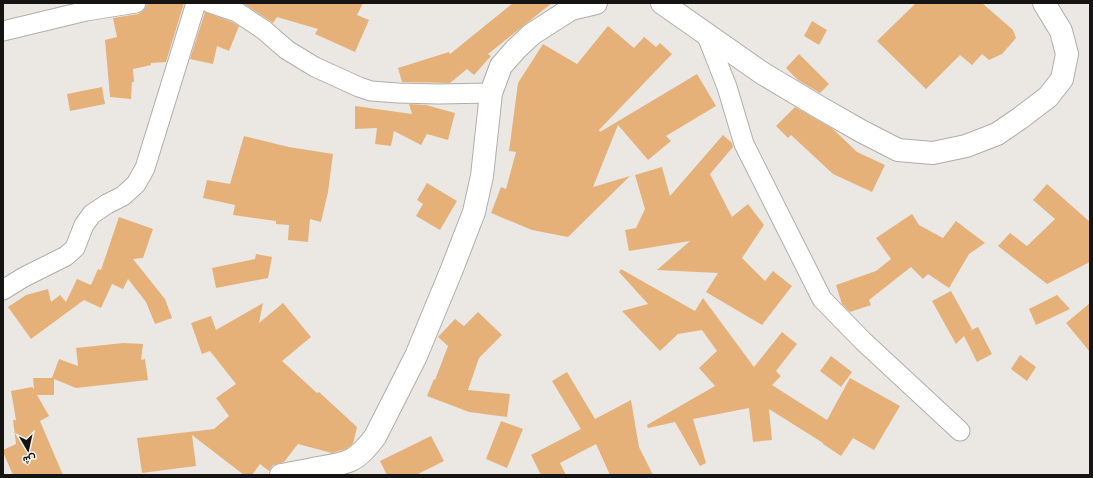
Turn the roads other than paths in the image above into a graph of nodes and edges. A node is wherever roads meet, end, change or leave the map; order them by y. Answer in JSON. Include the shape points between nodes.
{"nodes":[{"id":1,"x":136,"y":3,"type":"edge"},
{"id":2,"x":196,"y":3,"type":"edge"},
{"id":3,"x":210,"y":3,"type":"edge"},
{"id":4,"x":596,"y":3,"type":"edge"},
{"id":5,"x":662,"y":3,"type":"edge"},
{"id":6,"x":1044,"y":3,"type":"edge"},
{"id":7,"x":3,"y":31,"type":"edge"},
{"id":8,"x":707,"y":36,"type":"junction"},
{"id":9,"x":490,"y":93,"type":"junction"},
{"id":10,"x":3,"y":290,"type":"edge"},
{"id":11,"x":960,"y":430,"type":"dead end"},
{"id":12,"x":281,"y":475,"type":"edge"}],
"edges":[{"from":1,"to":7,"type":"street","via":[[86,10]]},
{"from":2,"to":10,"type":"street","via":[[145,168],[136,184],[122,196],[92,214],[84,225],[75,248],[66,256]]},
{"from":3,"to":9,"type":"street","via":[[237,12],[264,30],[287,50],[315,67],[371,91]]},
{"from":4,"to":9,"type":"street","via":[[570,9],[532,34],[501,66]]},
{"from":5,"to":8,"type":"street"},
{"from":6,"to":8,"type":"street","via":[[1061,31],[1068,54],[1062,79],[1048,97],[997,134],[966,146],[933,154],[898,150],[861,131],[762,73]]},
{"from":8,"to":11,"type":"street","via":[[727,87],[744,144],[822,300]]},
{"from":9,"to":12,"type":"street","via":[[482,176],[474,212],[416,356],[375,437],[361,454],[351,460]]}]}
